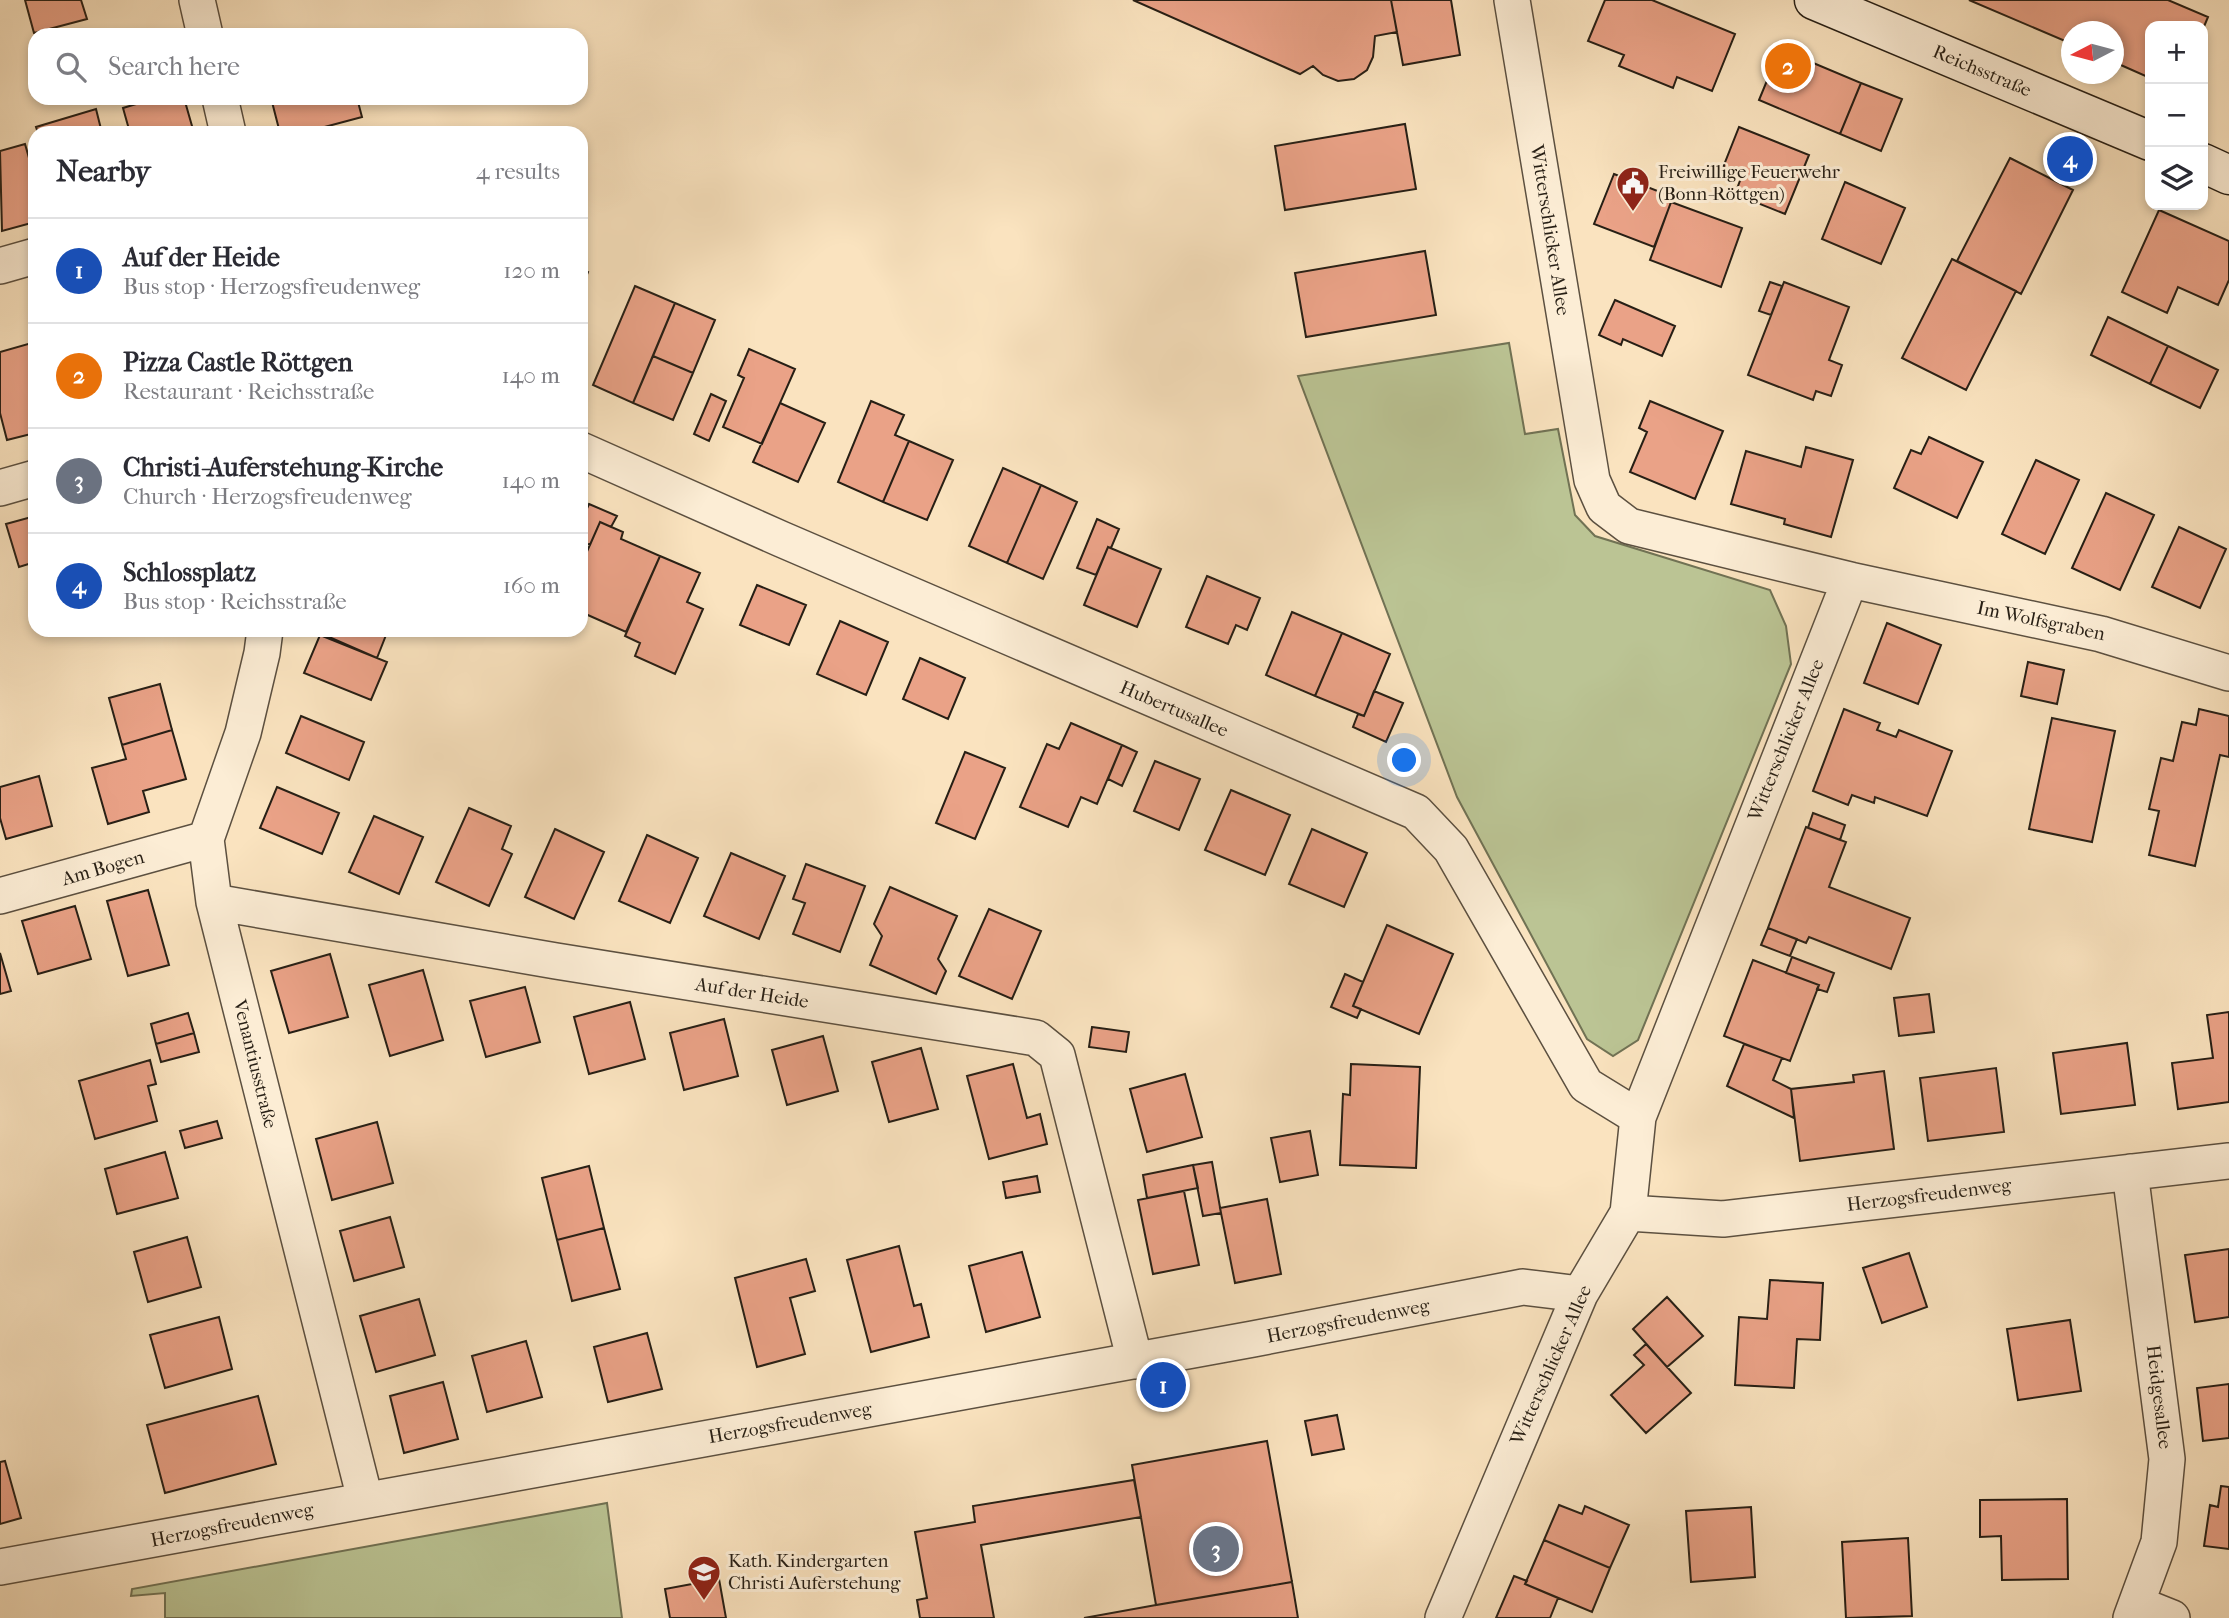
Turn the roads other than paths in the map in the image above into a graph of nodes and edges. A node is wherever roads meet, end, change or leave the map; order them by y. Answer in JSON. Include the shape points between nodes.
{"nodes":[{"id":1,"x":197,"y":0,"type":"edge"},
{"id":2,"x":1512,"y":0,"type":"edge"},
{"id":3,"x":1814,"y":0,"type":"edge"},
{"id":4,"x":203,"y":28,"type":"edge"},
{"id":5,"x":222,"y":105,"type":"edge"},
{"id":6,"x":226,"y":126,"type":"edge"},
{"id":7,"x":2145,"y":139,"type":"edge"},
{"id":8,"x":2208,"y":165,"type":"edge"},
{"id":9,"x":2229,"y":175,"type":"edge"},
{"id":10,"x":28,"y":258,"type":"edge"},
{"id":11,"x":0,"y":266,"type":"edge"},
{"id":12,"x":588,"y":453,"type":"edge"},
{"id":13,"x":28,"y":480,"type":"edge"},
{"id":14,"x":0,"y":488,"type":"edge"},
{"id":15,"x":1850,"y":580,"type":"junction"},
{"id":16,"x":264,"y":637,"type":"edge"},
{"id":17,"x":2229,"y":673,"type":"edge"},
{"id":18,"x":205,"y":839,"type":"junction"},
{"id":19,"x":0,"y":896,"type":"edge"},
{"id":20,"x":214,"y":902,"type":"junction"},
{"id":21,"x":1638,"y":1117,"type":"junction"},
{"id":22,"x":2229,"y":1161,"type":"edge"},
{"id":23,"x":2130,"y":1172,"type":"junction"},
{"id":24,"x":1628,"y":1213,"type":"junction"},
{"id":25,"x":1580,"y":1294,"type":"junction"},
{"id":26,"x":1135,"y":1360,"type":"junction"},
{"id":27,"x":365,"y":1499,"type":"junction"},
{"id":28,"x":0,"y":1567,"type":"edge"},
{"id":29,"x":2134,"y":1611,"type":"edge"},
{"id":30,"x":1443,"y":1618,"type":"edge"},
{"id":31,"x":2172,"y":1618,"type":"edge"}],
"edges":[{"from":1,"to":4,"type":"street"},
{"from":2,"to":15,"type":"street","name":"Witterschlicker Allee","via":[[1592,480],[1605,507],[1629,526]]},
{"from":3,"to":7,"type":"main road","name":"Reichsstraße"},
{"from":5,"to":6,"type":"street"},
{"from":8,"to":9,"type":"main road"},
{"from":10,"to":11,"type":"street"},
{"from":12,"to":21,"type":"street","name":"Hubertusallee","via":[[1416,812],[1451,849],[1586,1084]]},
{"from":13,"to":14,"type":"street"},
{"from":15,"to":17,"type":"street","name":"Im Wolfsgraben","via":[[2101,634]]},
{"from":15,"to":21,"type":"street","name":"Witterschlicker Allee"},
{"from":16,"to":18,"type":"street","name":"Venantiusstraße","via":[[243,733]]},
{"from":18,"to":19,"type":"street","name":"Am Bogen"},
{"from":18,"to":20,"type":"street","name":"Venantiusstraße"},
{"from":20,"to":26,"type":"street","name":"Auf der Heide","via":[[1036,1038],[1057,1055]]},
{"from":20,"to":27,"type":"street","name":"Venantiusstraße"},
{"from":21,"to":24,"type":"street","name":"Witterschlicker Allee"},
{"from":22,"to":23,"type":"street","name":"Herzogsfreudenweg"},
{"from":23,"to":24,"type":"street","name":"Herzogsfreudenweg","via":[[1723,1219]]},
{"from":23,"to":29,"type":"street","name":"Heidgesallee","via":[[2167,1459],[2159,1542]]},
{"from":24,"to":25,"type":"street","name":"Witterschlicker Allee"},
{"from":25,"to":26,"type":"street","name":"Herzogsfreudenweg","via":[[1523,1287]]},
{"from":25,"to":30,"type":"street","name":"Witterschlicker Allee"},
{"from":26,"to":27,"type":"street","name":"Herzogsfreudenweg"},
{"from":27,"to":28,"type":"street","name":"Herzogsfreudenweg"},
{"from":29,"to":31,"type":"street"}]}
